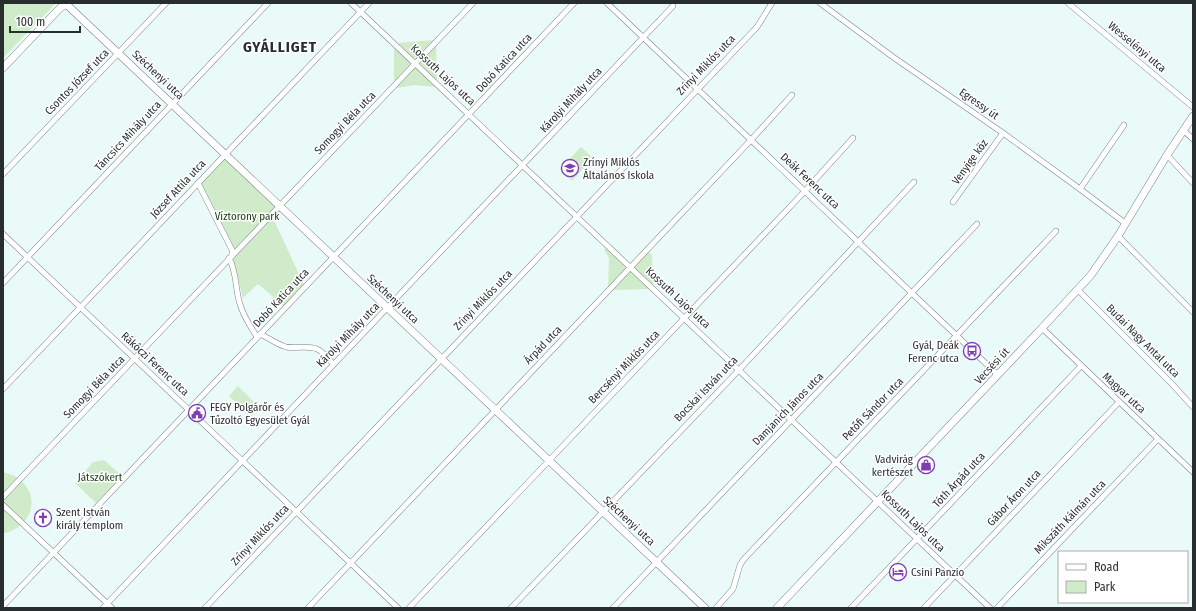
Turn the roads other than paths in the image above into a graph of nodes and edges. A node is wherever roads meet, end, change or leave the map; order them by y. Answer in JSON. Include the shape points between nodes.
{"nodes":[{"id":1,"x":166,"y":3,"type":"edge"},
{"id":2,"x":268,"y":3,"type":"edge"},
{"id":3,"x":351,"y":3,"type":"edge"},
{"id":4,"x":369,"y":3,"type":"edge"},
{"id":5,"x":473,"y":3,"type":"edge"},
{"id":6,"x":574,"y":3,"type":"edge"},
{"id":7,"x":607,"y":3,"type":"edge"},
{"id":8,"x":772,"y":3,"type":"edge"},
{"id":9,"x":820,"y":3,"type":"edge"},
{"id":10,"x":1068,"y":3,"type":"edge"},
{"id":11,"x":67,"y":4,"type":"edge"},
{"id":12,"x":673,"y":6,"type":"dead end"},
{"id":13,"x":360,"y":12,"type":"junction"},
{"id":14,"x":644,"y":38,"type":"junction"},
{"id":15,"x":118,"y":53,"type":"junction"},
{"id":16,"x":416,"y":63,"type":"junction"},
{"id":17,"x":3,"y":68,"type":"edge"},
{"id":18,"x":697,"y":89,"type":"junction"},
{"id":19,"x":792,"y":95,"type":"dead end"},
{"id":20,"x":172,"y":104,"type":"junction"},
{"id":21,"x":1193,"y":107,"type":"edge"},
{"id":22,"x":469,"y":114,"type":"junction"},
{"id":23,"x":1193,"y":116,"type":"edge"},
{"id":24,"x":1124,"y":126,"type":"dead end"},
{"id":25,"x":1183,"y":130,"type":"junction"},
{"id":26,"x":1003,"y":133,"type":"junction"},
{"id":27,"x":853,"y":138,"type":"dead end"},
{"id":28,"x":1193,"y":139,"type":"edge"},
{"id":29,"x":751,"y":140,"type":"junction"},
{"id":30,"x":225,"y":154,"type":"junction"},
{"id":31,"x":1167,"y":155,"type":"junction"},
{"id":32,"x":523,"y":165,"type":"junction"},
{"id":33,"x":3,"y":174,"type":"edge"},
{"id":34,"x":914,"y":182,"type":"dead end"},
{"id":35,"x":198,"y":183,"type":"junction"},
{"id":36,"x":1193,"y":183,"type":"edge"},
{"id":37,"x":1080,"y":189,"type":"junction"},
{"id":38,"x":805,"y":191,"type":"junction"},
{"id":39,"x":953,"y":202,"type":"dead end"},
{"id":40,"x":280,"y":206,"type":"junction"},
{"id":41,"x":577,"y":216,"type":"junction"},
{"id":42,"x":1125,"y":223,"type":"junction"},
{"id":43,"x":977,"y":224,"type":"dead end"},
{"id":44,"x":1056,"y":231,"type":"dead end"},
{"id":45,"x":3,"y":234,"type":"edge"},
{"id":46,"x":1118,"y":236,"type":"junction"},
{"id":47,"x":859,"y":242,"type":"junction"},
{"id":48,"x":231,"y":256,"type":"junction"},
{"id":49,"x":27,"y":257,"type":"junction"},
{"id":50,"x":333,"y":257,"type":"junction"},
{"id":51,"x":630,"y":267,"type":"junction"},
{"id":52,"x":3,"y":283,"type":"edge"},
{"id":53,"x":1078,"y":290,"type":"junction"},
{"id":54,"x":913,"y":293,"type":"junction"},
{"id":55,"x":80,"y":307,"type":"junction"},
{"id":56,"x":387,"y":308,"type":"junction"},
{"id":57,"x":1193,"y":312,"type":"edge"},
{"id":58,"x":684,"y":318,"type":"junction"},
{"id":59,"x":1042,"y":328,"type":"junction"},
{"id":60,"x":958,"y":335,"type":"junction"},
{"id":61,"x":259,"y":336,"type":"junction"},
{"id":62,"x":441,"y":358,"type":"junction"},
{"id":63,"x":135,"y":359,"type":"junction"},
{"id":64,"x":334,"y":364,"type":"junction"},
{"id":65,"x":1081,"y":366,"type":"junction"},
{"id":66,"x":738,"y":370,"type":"junction"},
{"id":67,"x":998,"y":375,"type":"junction"},
{"id":68,"x":3,"y":389,"type":"edge"},
{"id":69,"x":1119,"y":402,"type":"junction"},
{"id":70,"x":1193,"y":407,"type":"edge"},
{"id":71,"x":189,"y":410,"type":"junction"},
{"id":72,"x":495,"y":410,"type":"junction"},
{"id":73,"x":792,"y":420,"type":"junction"},
{"id":74,"x":1158,"y":439,"type":"junction"},
{"id":75,"x":549,"y":460,"type":"junction"},
{"id":76,"x":242,"y":461,"type":"junction"},
{"id":77,"x":837,"y":462,"type":"junction"},
{"id":78,"x":1193,"y":472,"type":"edge"},
{"id":79,"x":3,"y":497,"type":"edge"},
{"id":80,"x":878,"y":501,"type":"junction"},
{"id":81,"x":3,"y":505,"type":"edge"},
{"id":82,"x":296,"y":511,"type":"junction"},
{"id":83,"x":602,"y":511,"type":"junction"},
{"id":84,"x":917,"y":539,"type":"junction"},
{"id":85,"x":54,"y":553,"type":"junction"},
{"id":86,"x":656,"y":562,"type":"junction"},
{"id":87,"x":350,"y":563,"type":"junction"},
{"id":88,"x":955,"y":575,"type":"junction"},
{"id":89,"x":107,"y":604,"type":"junction"},
{"id":90,"x":3,"y":606,"type":"edge"},
{"id":91,"x":103,"y":608,"type":"edge"},
{"id":92,"x":112,"y":608,"type":"edge"},
{"id":93,"x":205,"y":608,"type":"edge"},
{"id":94,"x":308,"y":608,"type":"edge"},
{"id":95,"x":398,"y":608,"type":"edge"},
{"id":96,"x":409,"y":608,"type":"edge"},
{"id":97,"x":511,"y":608,"type":"edge"},
{"id":98,"x":613,"y":608,"type":"edge"},
{"id":99,"x":705,"y":608,"type":"edge"},
{"id":100,"x":716,"y":608,"type":"edge"},
{"id":101,"x":777,"y":608,"type":"edge"},
{"id":102,"x":851,"y":608,"type":"edge"},
{"id":103,"x":924,"y":608,"type":"edge"},
{"id":104,"x":990,"y":608,"type":"edge"},
{"id":105,"x":997,"y":608,"type":"edge"}],
"edges":[{"from":1,"to":15,"type":"street","name":"Csontos József utca"},
{"from":2,"to":20,"type":"street","name":"Táncsics Mihály utca"},
{"from":3,"to":13,"type":"street","name":"Kossuth Lajos utca"},
{"from":4,"to":13,"type":"street","name":"József Attila utca"},
{"from":5,"to":16,"type":"street","name":"Somogyi Béla utca"},
{"from":6,"to":22,"type":"street","name":"Dobó Katica utca"},
{"from":7,"to":14,"type":"street","name":"Deák Ferenc utca"},
{"from":8,"to":18,"type":"street","name":"Zrínyi Miklós utca","via":[[757,27]]},
{"from":9,"to":26,"type":"street","name":"Egressy út"},
{"from":10,"to":21,"type":"street","name":"Wesselényi utca"},
{"from":11,"to":15,"type":"street","name":"Széchenyi utca"},
{"from":11,"to":17,"type":"street","via":[[60,8]]},
{"from":12,"to":14,"type":"street","name":"Károlyi Mihály utca"},
{"from":13,"to":16,"type":"street","name":"Kossuth Lajos utca"},
{"from":13,"to":30,"type":"street","name":"József Attila utca"},
{"from":14,"to":18,"type":"street","name":"Deák Ferenc utca"},
{"from":14,"to":32,"type":"street","name":"Károlyi Mihály utca"},
{"from":15,"to":20,"type":"street","name":"Széchenyi utca"},
{"from":15,"to":33,"type":"street","name":"Csontos József utca"},
{"from":16,"to":22,"type":"street","name":"Kossuth Lajos utca"},
{"from":16,"to":40,"type":"street","name":"Somogyi Béla utca"},
{"from":18,"to":29,"type":"street","name":"Deák Ferenc utca"},
{"from":18,"to":41,"type":"street","name":"Zrínyi Miklós utca"},
{"from":19,"to":29,"type":"street","name":"Árpád utca"},
{"from":20,"to":30,"type":"street","name":"Széchenyi utca"},
{"from":20,"to":49,"type":"street","name":"Táncsics Mihály utca"},
{"from":22,"to":32,"type":"street","name":"Kossuth Lajos utca"},
{"from":22,"to":50,"type":"street","name":"Dobó Katica utca"},
{"from":23,"to":25,"type":"street","name":"Vecsési út"},
{"from":24,"to":37,"type":"street"},
{"from":25,"to":28,"type":"street"},
{"from":25,"to":31,"type":"street","name":"Vecsési út"},
{"from":26,"to":37,"type":"street","name":"Egressy út"},
{"from":26,"to":39,"type":"street","name":"Venyige köz"},
{"from":27,"to":38,"type":"street","name":"Bercsényi Miklós utca"},
{"from":29,"to":38,"type":"street","name":"Deák Ferenc utca"},
{"from":29,"to":51,"type":"street","name":"Árpád utca"},
{"from":30,"to":35,"type":"street","name":"József Attila utca"},
{"from":30,"to":40,"type":"street","name":"Széchenyi utca"},
{"from":31,"to":36,"type":"street"},
{"from":31,"to":42,"type":"street","name":"Vecsési út"},
{"from":32,"to":41,"type":"street","name":"Kossuth Lajos utca"},
{"from":32,"to":56,"type":"street","name":"Károlyi Mihály utca"},
{"from":34,"to":47,"type":"street","name":"Bocskai István utca"},
{"from":35,"to":48,"type":"street","via":[[232,250]]},
{"from":35,"to":55,"type":"street","name":"József Attila utca"},
{"from":37,"to":42,"type":"street","name":"Egressy út"},
{"from":38,"to":47,"type":"street","name":"Deák Ferenc utca"},
{"from":38,"to":58,"type":"street","name":"Bercsényi Miklós utca"},
{"from":40,"to":48,"type":"street","name":"Somogyi Béla utca"},
{"from":40,"to":50,"type":"street","name":"Széchenyi utca"},
{"from":41,"to":51,"type":"street","name":"Kossuth Lajos utca"},
{"from":41,"to":62,"type":"street","name":"Zrínyi Miklós utca"},
{"from":42,"to":46,"type":"street","name":"Vecsési út"},
{"from":43,"to":54,"type":"street","name":"Damjanich János utca"},
{"from":44,"to":60,"type":"street","name":"Petőfi Sándor utca"},
{"from":45,"to":49,"type":"street","name":"Rákóczi Ferenc utca"},
{"from":46,"to":53,"type":"street","name":"Vecsési út"},
{"from":46,"to":57,"type":"street"},
{"from":47,"to":54,"type":"street","name":"Deák Ferenc utca"},
{"from":47,"to":66,"type":"street","name":"Bocskai István utca"},
{"from":48,"to":61,"type":"street","via":[[240,305],[250,326]]},
{"from":48,"to":63,"type":"street","name":"Somogyi Béla utca"},
{"from":49,"to":52,"type":"street","name":"Táncsics Mihály utca"},
{"from":49,"to":55,"type":"street","name":"Rákóczi Ferenc utca"},
{"from":50,"to":56,"type":"street","name":"Széchenyi utca"},
{"from":50,"to":61,"type":"street","name":"Dobó Katica utca"},
{"from":51,"to":58,"type":"street","name":"Kossuth Lajos utca"},
{"from":51,"to":72,"type":"street","name":"Árpád utca"},
{"from":53,"to":59,"type":"street","name":"Vecsési út"},
{"from":53,"to":70,"type":"street","name":"Budai Nagy Antal utca"},
{"from":54,"to":60,"type":"street","name":"Deák Ferenc utca"},
{"from":54,"to":73,"type":"street","name":"Damjanich János utca"},
{"from":55,"to":63,"type":"street","name":"Rákóczi Ferenc utca"},
{"from":55,"to":68,"type":"street","name":"József Attila utca"},
{"from":56,"to":62,"type":"street","name":"Széchenyi utca"},
{"from":56,"to":64,"type":"street","name":"Károlyi Mihály utca"},
{"from":58,"to":66,"type":"street","name":"Kossuth Lajos utca"},
{"from":58,"to":75,"type":"street","name":"Bercsényi Miklós utca"},
{"from":59,"to":65,"type":"street","name":"Magyar utca"},
{"from":59,"to":67,"type":"street","name":"Vecsési út"},
{"from":60,"to":67,"type":"street","name":"Deák Ferenc utca"},
{"from":60,"to":77,"type":"street","name":"Petőfi Sándor utca"},
{"from":61,"to":64,"type":"street","via":[[294,348],[318,349]]},
{"from":61,"to":71,"type":"street","name":"Dobó Katica utca"},
{"from":62,"to":72,"type":"street","name":"Széchenyi utca"},
{"from":62,"to":82,"type":"street","name":"Zrínyi Miklós utca"},
{"from":63,"to":71,"type":"street","name":"Rákóczi Ferenc utca"},
{"from":63,"to":79,"type":"street","name":"Somogyi Béla utca"},
{"from":64,"to":76,"type":"street","name":"Károlyi Mihály utca"},
{"from":65,"to":69,"type":"street","name":"Magyar utca"},
{"from":65,"to":84,"type":"street","name":"Tóth Árpád utca"},
{"from":66,"to":73,"type":"street","name":"Kossuth Lajos utca"},
{"from":66,"to":83,"type":"street","name":"Bocskai István utca"},
{"from":67,"to":80,"type":"street","name":"Vecsési út"},
{"from":69,"to":74,"type":"street","name":"Magyar utca"},
{"from":69,"to":88,"type":"street","name":"Gábor Áron utca"},
{"from":71,"to":76,"type":"street","name":"Rákóczi Ferenc utca"},
{"from":71,"to":85,"type":"street","name":"Dobó Katica utca"},
{"from":72,"to":75,"type":"street","name":"Széchenyi utca"},
{"from":72,"to":87,"type":"street","name":"Árpád utca"},
{"from":73,"to":77,"type":"street","name":"Kossuth Lajos utca"},
{"from":73,"to":86,"type":"street","name":"Damjanich János utca"},
{"from":74,"to":78,"type":"street","name":"Magyar utca"},
{"from":74,"to":105,"type":"street","name":"Mikszáth Kálmán utca"},
{"from":75,"to":83,"type":"street","name":"Széchenyi utca"},
{"from":75,"to":96,"type":"street","name":"Bercsényi Miklós utca"},
{"from":76,"to":82,"type":"street","name":"Rákóczi Ferenc utca"},
{"from":76,"to":89,"type":"street","name":"Károlyi Mihály utca"},
{"from":77,"to":80,"type":"street","name":"Kossuth Lajos utca"},
{"from":77,"to":100,"type":"street","name":"Petőfi Sándor utca","via":[[744,559],[733,589]]},
{"from":80,"to":84,"type":"street","name":"Kossuth Lajos utca"},
{"from":80,"to":101,"type":"street","name":"Vecsési út"},
{"from":81,"to":85,"type":"street"},
{"from":82,"to":87,"type":"street","name":"Rákóczi Ferenc utca"},
{"from":82,"to":93,"type":"street","name":"Zrínyi Miklós utca"},
{"from":83,"to":86,"type":"street","name":"Széchenyi utca"},
{"from":83,"to":97,"type":"street","name":"Bocskai István utca"},
{"from":84,"to":88,"type":"street","name":"Kossuth Lajos utca"},
{"from":84,"to":102,"type":"street","name":"Tóth Árpád utca"},
{"from":85,"to":89,"type":"street"},
{"from":85,"to":90,"type":"street","name":"Dobó Katica utca"},
{"from":86,"to":98,"type":"street","name":"Damjanich János utca"},
{"from":86,"to":99,"type":"street","name":"Széchenyi utca"},
{"from":87,"to":94,"type":"street","name":"Árpád utca"},
{"from":87,"to":95,"type":"street","name":"Rákóczi Ferenc utca"},
{"from":88,"to":103,"type":"street","name":"Gábor Áron utca"},
{"from":88,"to":104,"type":"street","name":"Kossuth Lajos utca"},
{"from":89,"to":91,"type":"street","name":"Károlyi Mihály utca"},
{"from":89,"to":92,"type":"street"}]}
